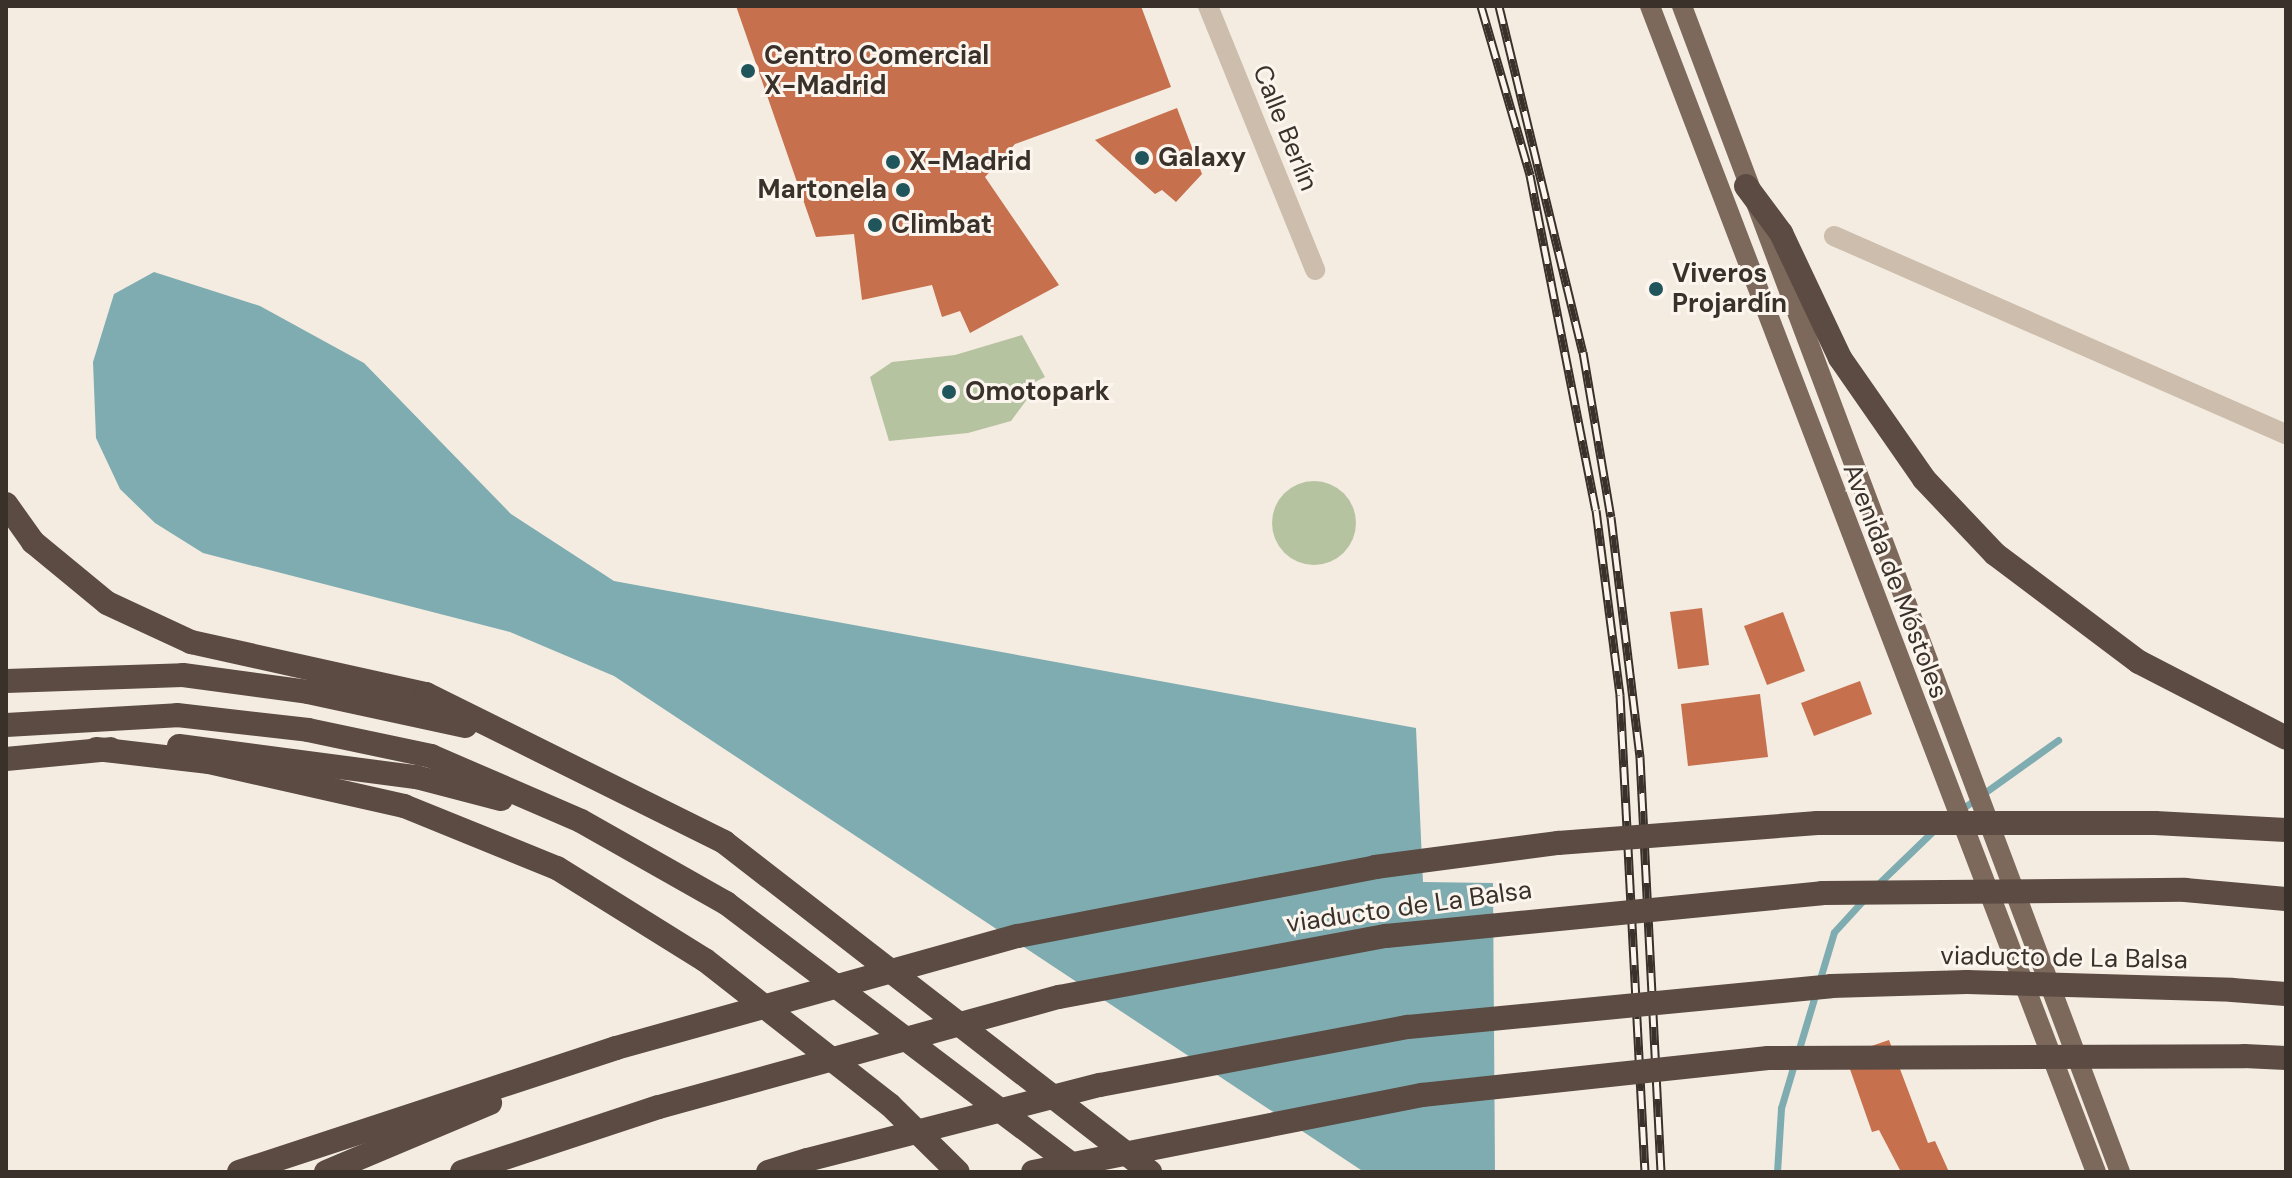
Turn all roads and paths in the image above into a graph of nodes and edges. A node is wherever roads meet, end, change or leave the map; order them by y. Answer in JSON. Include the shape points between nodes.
{"nodes":[{"id":1,"x":1208,"y":6,"type":"edge"},
{"id":2,"x":1650,"y":6,"type":"edge"},
{"id":3,"x":1682,"y":6,"type":"edge"},
{"id":4,"x":1746,"y":186,"type":"junction"},
{"id":5,"x":1834,"y":236,"type":"dead end"},
{"id":6,"x":1315,"y":270,"type":"dead end"},
{"id":7,"x":2286,"y":434,"type":"edge"},
{"id":8,"x":6,"y":504,"type":"edge"},
{"id":9,"x":6,"y":681,"type":"edge"},
{"id":10,"x":6,"y":725,"type":"edge"},
{"id":11,"x":510,"y":738,"type":"junction"},
{"id":12,"x":2286,"y":738,"type":"edge"},
{"id":13,"x":96,"y":749,"type":"junction"},
{"id":14,"x":6,"y":759,"type":"edge"},
{"id":15,"x":581,"y":821,"type":"junction"},
{"id":16,"x":2286,"y":832,"type":"edge"},
{"id":17,"x":2286,"y":899,"type":"edge"},
{"id":18,"x":2286,"y":994,"type":"edge"},
{"id":19,"x":2286,"y":1058,"type":"edge"},
{"id":20,"x":567,"y":1064,"type":"junction"},
{"id":21,"x":239,"y":1172,"type":"edge"},
{"id":22,"x":326,"y":1172,"type":"edge"},
{"id":23,"x":462,"y":1172,"type":"edge"},
{"id":24,"x":768,"y":1172,"type":"edge"},
{"id":25,"x":958,"y":1172,"type":"edge"},
{"id":26,"x":1033,"y":1172,"type":"edge"},
{"id":27,"x":1082,"y":1172,"type":"edge"},
{"id":28,"x":1150,"y":1172,"type":"edge"},
{"id":29,"x":2096,"y":1172,"type":"edge"},
{"id":30,"x":2120,"y":1172,"type":"edge"}],
"edges":[{"from":1,"to":6,"type":"street","name":"Calle Berlín"},
{"from":2,"to":29,"type":"main road","name":"Avenida de Móstoles"},
{"from":3,"to":4,"type":"main road","name":"Avenida de Móstoles"},
{"from":4,"to":12,"type":"highway","via":[[1781,233],[1840,358],[1924,479],[1995,554],[2139,662]]},
{"from":4,"to":30,"type":"main road","name":"Avenida de Móstoles"},
{"from":5,"to":7,"type":"street"},
{"from":8,"to":11,"type":"highway","via":[[33,542],[107,603],[191,642],[426,694]]},
{"from":9,"to":11,"type":"highway","via":[[183,675],[323,694]]},
{"from":10,"to":15,"type":"highway","via":[[177,715],[308,730],[431,756]]},
{"from":11,"to":28,"type":"highway","via":[[724,842]]},
{"from":13,"to":14,"type":"highway"},
{"from":13,"to":15,"type":"highway","via":[[214,745],[416,777]]},
{"from":13,"to":25,"type":"highway","via":[[209,762],[404,806],[557,868],[705,960],[890,1105]]},
{"from":15,"to":27,"type":"highway","via":[[726,903]]},
{"from":16,"to":20,"type":"highway","bridge":true,"via":[[2155,823],[1817,823],[1558,843],[1375,867],[1018,936]]},
{"from":17,"to":23,"type":"highway","name":"viaducto de La Balsa","bridge":true,"via":[[2185,890],[1822,893],[1386,936],[1059,997],[659,1107]]},
{"from":18,"to":24,"type":"highway","name":"viaducto de La Balsa","bridge":true,"via":[[1967,982],[1831,986],[1408,1027],[1100,1085]]},
{"from":19,"to":26,"type":"highway","bridge":true,"via":[[1768,1058],[1422,1095]]},
{"from":20,"to":21,"type":"highway"},
{"from":20,"to":22,"type":"highway"}]}
